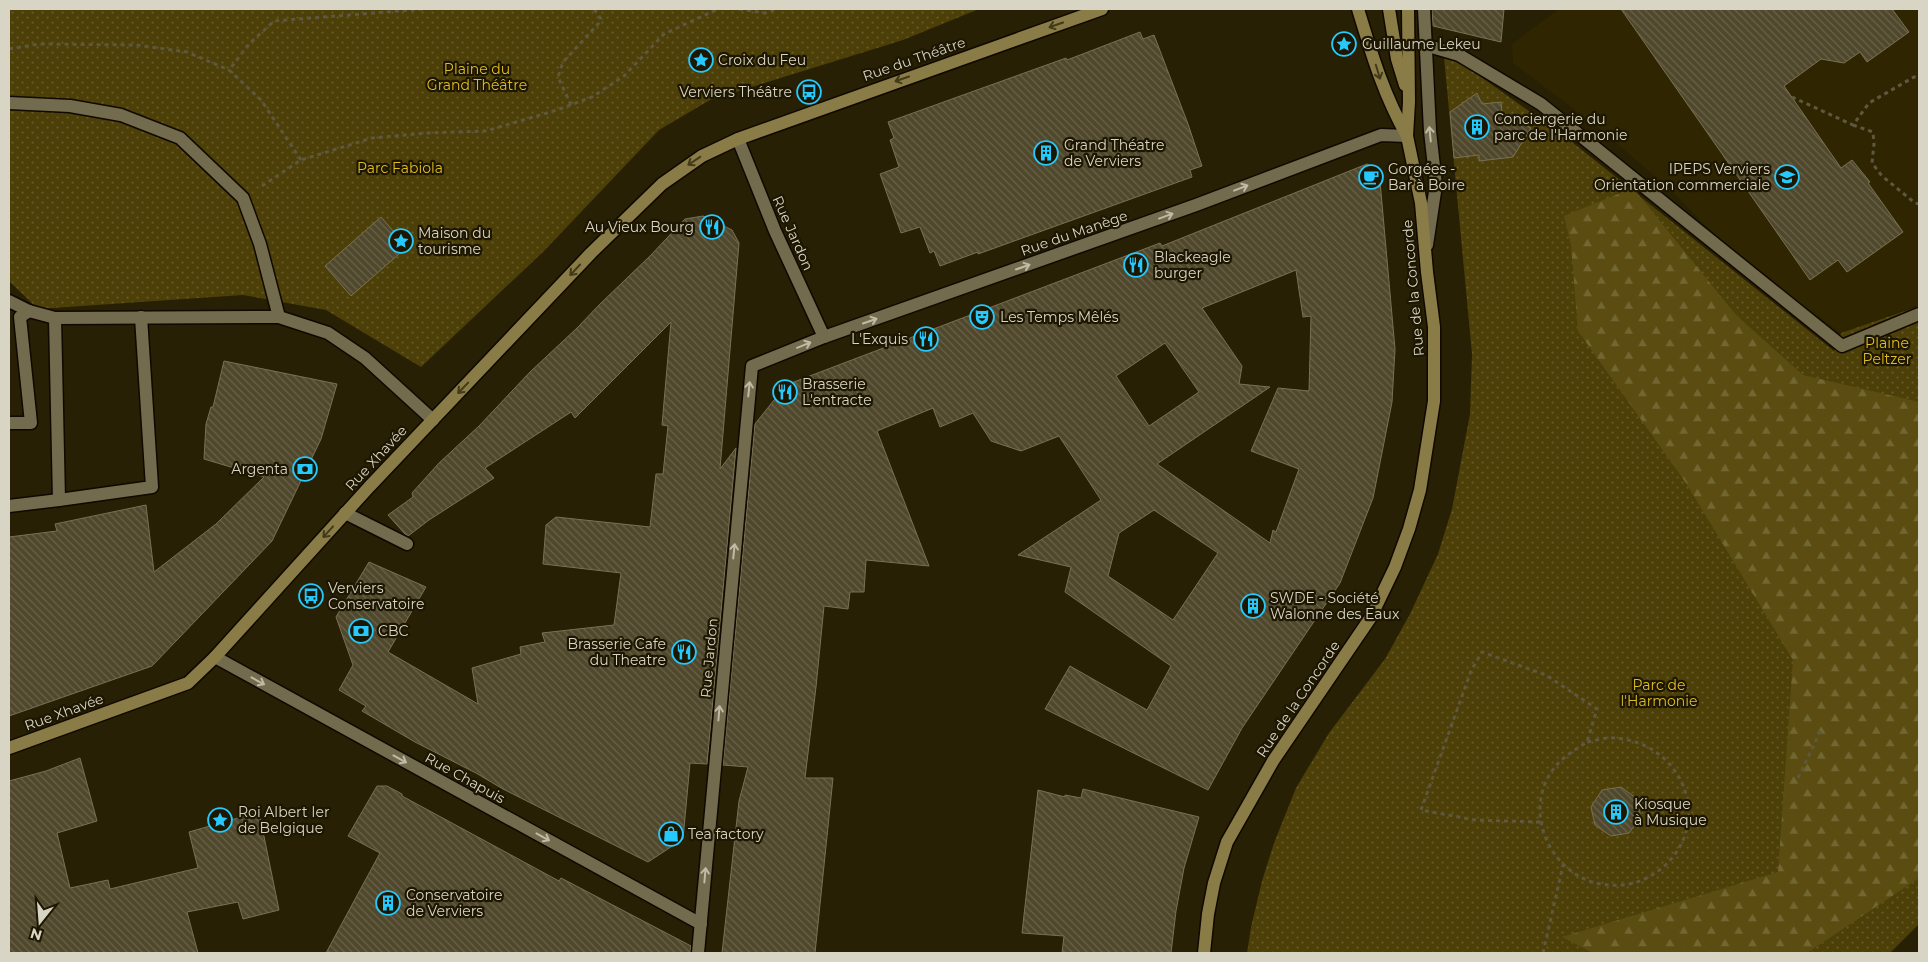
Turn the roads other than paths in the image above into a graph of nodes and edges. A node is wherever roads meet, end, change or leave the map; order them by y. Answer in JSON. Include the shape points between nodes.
{"nodes":[{"id":1,"x":1102,"y":9,"type":"edge"},
{"id":2,"x":1358,"y":9,"type":"edge"},
{"id":3,"x":1388,"y":9,"type":"edge"},
{"id":4,"x":1408,"y":9,"type":"edge"},
{"id":5,"x":1424,"y":9,"type":"edge"},
{"id":6,"x":1425,"y":46,"type":"junction"},
{"id":7,"x":1410,"y":102,"type":"junction"},
{"id":8,"x":9,"y":103,"type":"edge"},
{"id":9,"x":1407,"y":136,"type":"junction"},
{"id":10,"x":738,"y":139,"type":"junction"},
{"id":11,"x":1426,"y":252,"type":"junction"},
{"id":12,"x":9,"y":301,"type":"edge"},
{"id":13,"x":29,"y":312,"type":"junction"},
{"id":14,"x":1919,"y":314,"type":"edge"},
{"id":15,"x":141,"y":317,"type":"junction"},
{"id":16,"x":279,"y":317,"type":"junction"},
{"id":17,"x":55,"y":318,"type":"junction"},
{"id":18,"x":824,"y":337,"type":"junction"},
{"id":19,"x":752,"y":366,"type":"joint"},
{"id":20,"x":432,"y":420,"type":"junction"},
{"id":21,"x":9,"y":423,"type":"edge"},
{"id":22,"x":59,"y":500,"type":"junction"},
{"id":23,"x":9,"y":506,"type":"edge"},
{"id":24,"x":345,"y":513,"type":"junction"},
{"id":25,"x":407,"y":544,"type":"dead end"},
{"id":26,"x":216,"y":657,"type":"junction"},
{"id":27,"x":9,"y":748,"type":"edge"},
{"id":28,"x":700,"y":924,"type":"junction"},
{"id":29,"x":698,"y":953,"type":"edge"},
{"id":30,"x":1204,"y":953,"type":"edge"}],
"edges":[{"from":1,"to":10,"type":"street","name":"Rue du Théâtre","one_way":true},
{"from":2,"to":9,"type":"street","name":"Rue de la Concorde","one_way":true,"via":[[1380,82]]},
{"from":3,"to":7,"type":"street","via":[[1397,59]]},
{"from":4,"to":7,"type":"street","name":"Rue de la Concorde"},
{"from":5,"to":6,"type":"street"},
{"from":11,"to":6,"type":"street","one_way":true,"via":[[1436,185]]},
{"from":6,"to":14,"type":"street","via":[[1459,55],[1541,104],[1842,346]]},
{"from":7,"to":9,"type":"street","name":"Rue de la Concorde"},
{"from":8,"to":16,"type":"street","via":[[70,106],[121,114],[180,138],[243,198],[260,244]]},
{"from":9,"to":11,"type":"street","name":"Rue de la Concorde","via":[[1421,203]]},
{"from":18,"to":9,"type":"street","name":"Rue du Manège","one_way":true,"via":[[1196,205],[1381,135]]},
{"from":10,"to":18,"type":"street","name":"Rue Jardon","via":[[775,231]]},
{"from":10,"to":20,"type":"street","name":"Rue Xhavée","one_way":true,"via":[[702,156],[662,184],[591,253]]},
{"from":11,"to":30,"type":"street","name":"Rue de la Concorde","via":[[1434,326],[1434,401],[1420,490],[1409,528],[1371,617],[1273,761],[1227,842],[1214,883]]},
{"from":12,"to":13,"type":"street"},
{"from":13,"to":17,"type":"street"},
{"from":13,"to":21,"type":"street","via":[[20,317],[31,423]]},
{"from":15,"to":16,"type":"street"},
{"from":15,"to":17,"type":"street"},
{"from":15,"to":22,"type":"street","via":[[152,487]]},
{"from":16,"to":20,"type":"street","via":[[328,333],[365,358]]},
{"from":17,"to":22,"type":"street"},
{"from":19,"to":18,"type":"street","name":"Rue du Manège","one_way":true},
{"from":28,"to":19,"type":"street","name":"Rue Jardon","one_way":true},
{"from":20,"to":24,"type":"street","name":"Rue Xhavée"},
{"from":22,"to":23,"type":"street"},
{"from":24,"to":25,"type":"street"},
{"from":24,"to":26,"type":"street","name":"Rue Xhavée","one_way":true},
{"from":26,"to":27,"type":"street","name":"Rue Xhavée","via":[[188,684]]},
{"from":26,"to":28,"type":"street","name":"Rue Chapuis","one_way":true},
{"from":28,"to":29,"type":"street","name":"Rue Jardon"}]}
